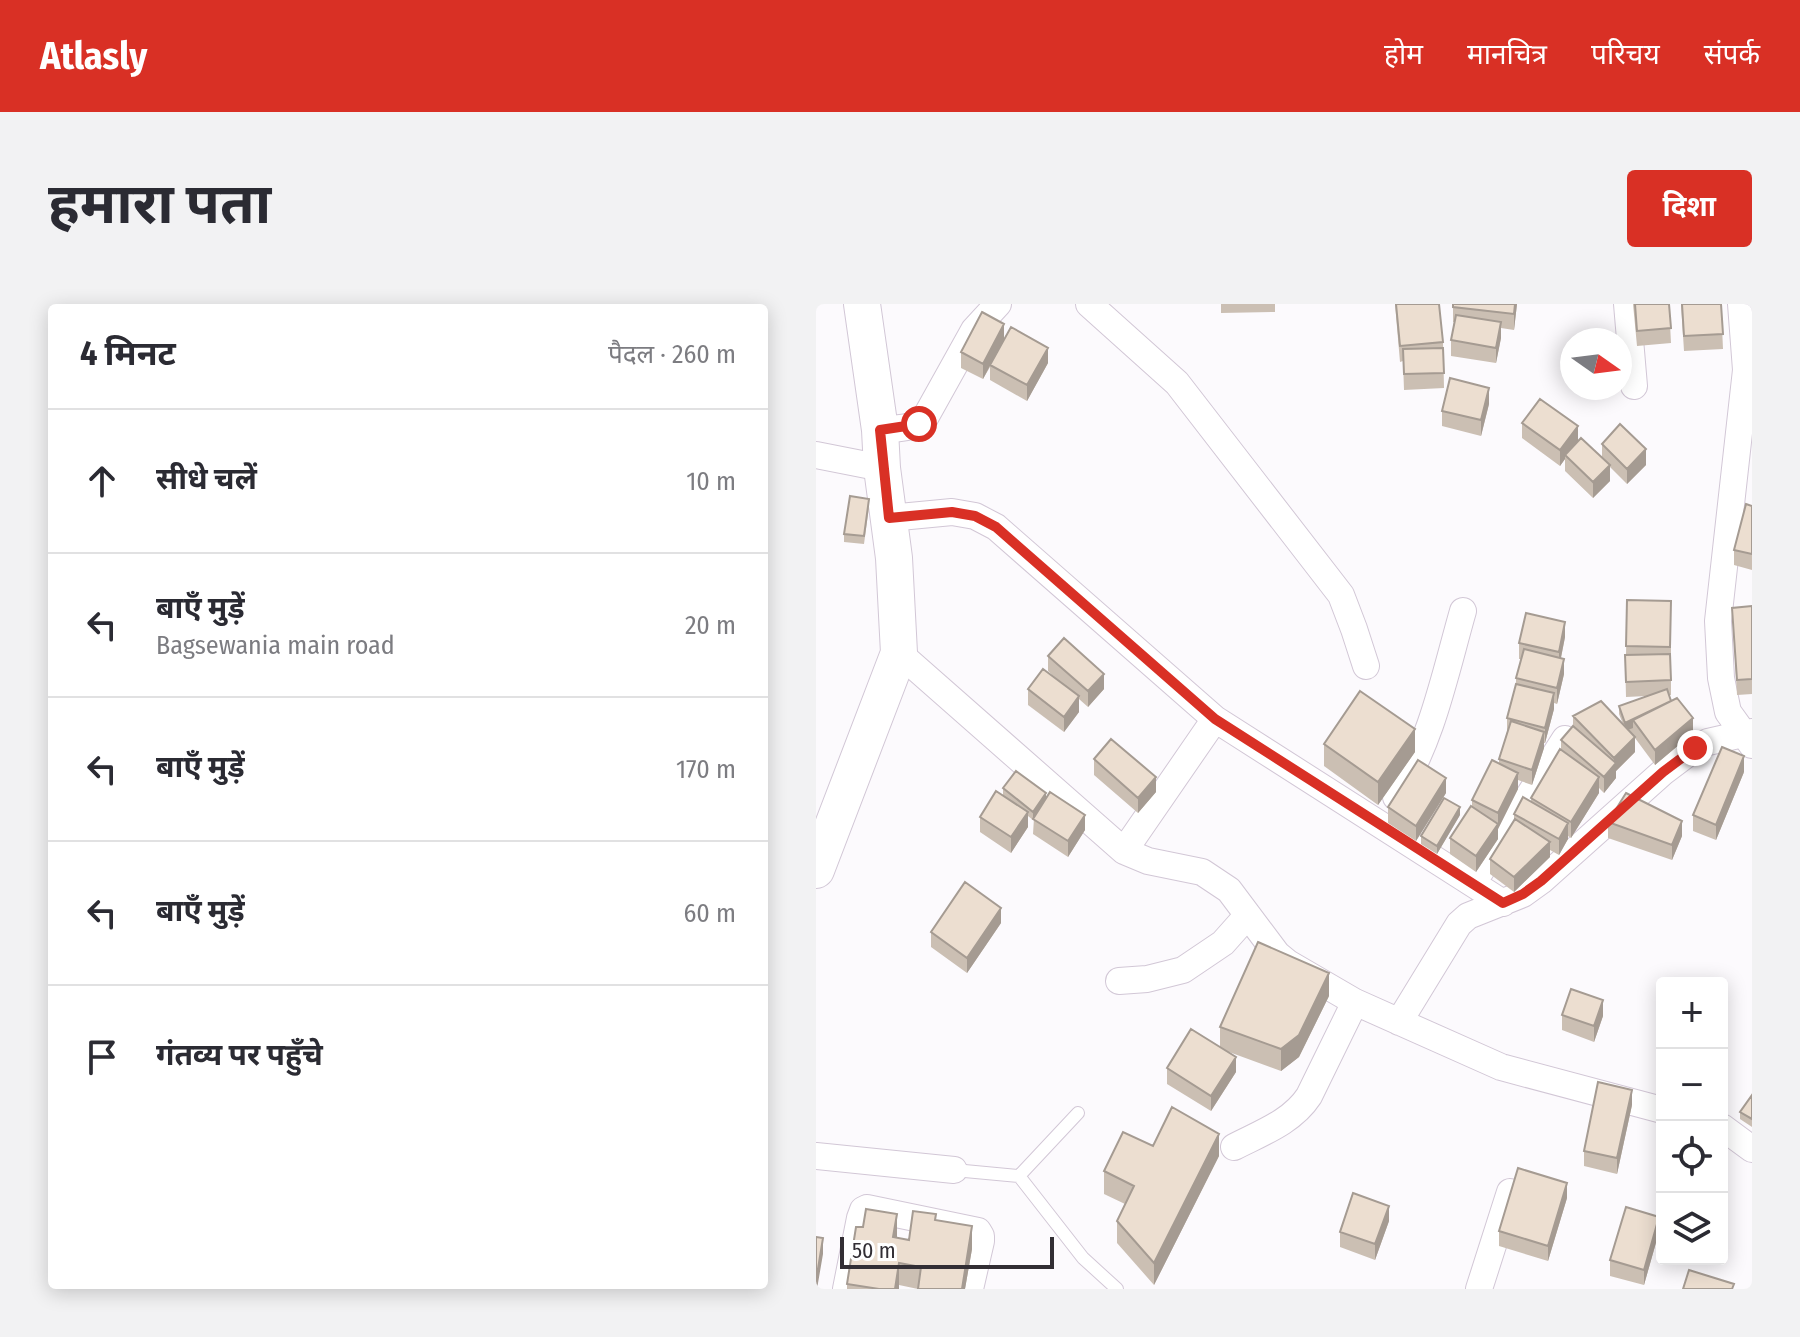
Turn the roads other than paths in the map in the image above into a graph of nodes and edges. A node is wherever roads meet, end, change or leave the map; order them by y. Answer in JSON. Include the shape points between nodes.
{"nodes":[{"id":1,"x":862,"y":304,"type":"edge"},
{"id":2,"x":998,"y":304,"type":"edge"},
{"id":3,"x":1089,"y":304,"type":"edge"},
{"id":4,"x":1627,"y":304,"type":"edge"},
{"id":5,"x":1741,"y":304,"type":"edge"},
{"id":6,"x":1634,"y":386,"type":"dead end"},
{"id":7,"x":880,"y":430,"type":"junction"},
{"id":8,"x":816,"y":455,"type":"edge"},
{"id":9,"x":882,"y":468,"type":"junction"},
{"id":10,"x":889,"y":518,"type":"junction"},
{"id":11,"x":1463,"y":611,"type":"dead end"},
{"id":12,"x":899,"y":653,"type":"junction"},
{"id":13,"x":1366,"y":666,"type":"dead end"},
{"id":14,"x":1215,"y":719,"type":"junction"},
{"id":15,"x":1749,"y":737,"type":"edge"},
{"id":16,"x":1565,"y":739,"type":"edge"},
{"id":17,"x":1379,"y":823,"type":"junction"},
{"id":18,"x":1124,"y":851,"type":"junction"},
{"id":19,"x":816,"y":870,"type":"edge"},
{"id":20,"x":1473,"y":883,"type":"junction"},
{"id":21,"x":1503,"y":903,"type":"junction"},
{"id":22,"x":1247,"y":916,"type":"junction"},
{"id":23,"x":1119,"y":981,"type":"dead end"},
{"id":24,"x":1355,"y":1002,"type":"junction"},
{"id":25,"x":1399,"y":1022,"type":"junction"},
{"id":26,"x":1656,"y":1108,"type":"edge"},
{"id":27,"x":1078,"y":1113,"type":"dead end"},
{"id":28,"x":1728,"y":1131,"type":"edge"},
{"id":29,"x":1234,"y":1147,"type":"dead end"},
{"id":30,"x":1752,"y":1149,"type":"edge"},
{"id":31,"x":816,"y":1156,"type":"edge"},
{"id":32,"x":954,"y":1170,"type":"joint"},
{"id":33,"x":1019,"y":1176,"type":"junction"},
{"id":34,"x":1510,"y":1192,"type":"edge"},
{"id":35,"x":846,"y":1289,"type":"edge"},
{"id":36,"x":970,"y":1289,"type":"edge"},
{"id":37,"x":1117,"y":1289,"type":"edge"},
{"id":38,"x":1479,"y":1289,"type":"edge"}],
"edges":[{"from":1,"to":7,"type":"main road"},
{"from":2,"to":7,"type":"street","via":[[974,330],[925,418],[912,426]]},
{"from":3,"to":13,"type":"street","via":[[1177,383],[1341,595]]},
{"from":4,"to":6,"type":"street"},
{"from":5,"to":15,"type":"street","via":[[1746,370],[1718,621],[1728,712]]},
{"from":7,"to":9,"type":"main road"},
{"from":8,"to":9,"type":"street"},
{"from":9,"to":10,"type":"main road"},
{"from":10,"to":12,"type":"main road"},
{"from":10,"to":14,"type":"street","via":[[952,512],[996,527]]},
{"from":11,"to":17,"type":"street","via":[[1420,752]]},
{"from":12,"to":18,"type":"street"},
{"from":12,"to":19,"type":"main road"},
{"from":14,"to":17,"type":"street"},
{"from":14,"to":18,"type":"street"},
{"from":15,"to":21,"type":"street","via":[[1695,748],[1541,881]]},
{"from":16,"to":20,"type":"street"},
{"from":17,"to":20,"type":"street"},
{"from":18,"to":22,"type":"street","via":[[1202,872],[1229,890]]},
{"from":20,"to":21,"type":"street"},
{"from":21,"to":25,"type":"street","via":[[1459,924]]},
{"from":22,"to":23,"type":"street","via":[[1223,943],[1183,970]]},
{"from":22,"to":24,"type":"street","via":[[1288,963]]},
{"from":24,"to":25,"type":"street"},
{"from":24,"to":29,"type":"street","via":[[1301,1108]]},
{"from":25,"to":26,"type":"street","via":[[1501,1067]]},
{"from":27,"to":33,"type":"lane"},
{"from":28,"to":30,"type":"street"},
{"from":31,"to":32,"type":"street"},
{"from":32,"to":33,"type":"lane"},
{"from":33,"to":37,"type":"lane","via":[[1083,1258]]},
{"from":34,"to":38,"type":"street"},
{"from":35,"to":36,"type":"street","via":[[860,1218],[863,1210],[873,1208],[978,1231],[981,1241]]}]}
